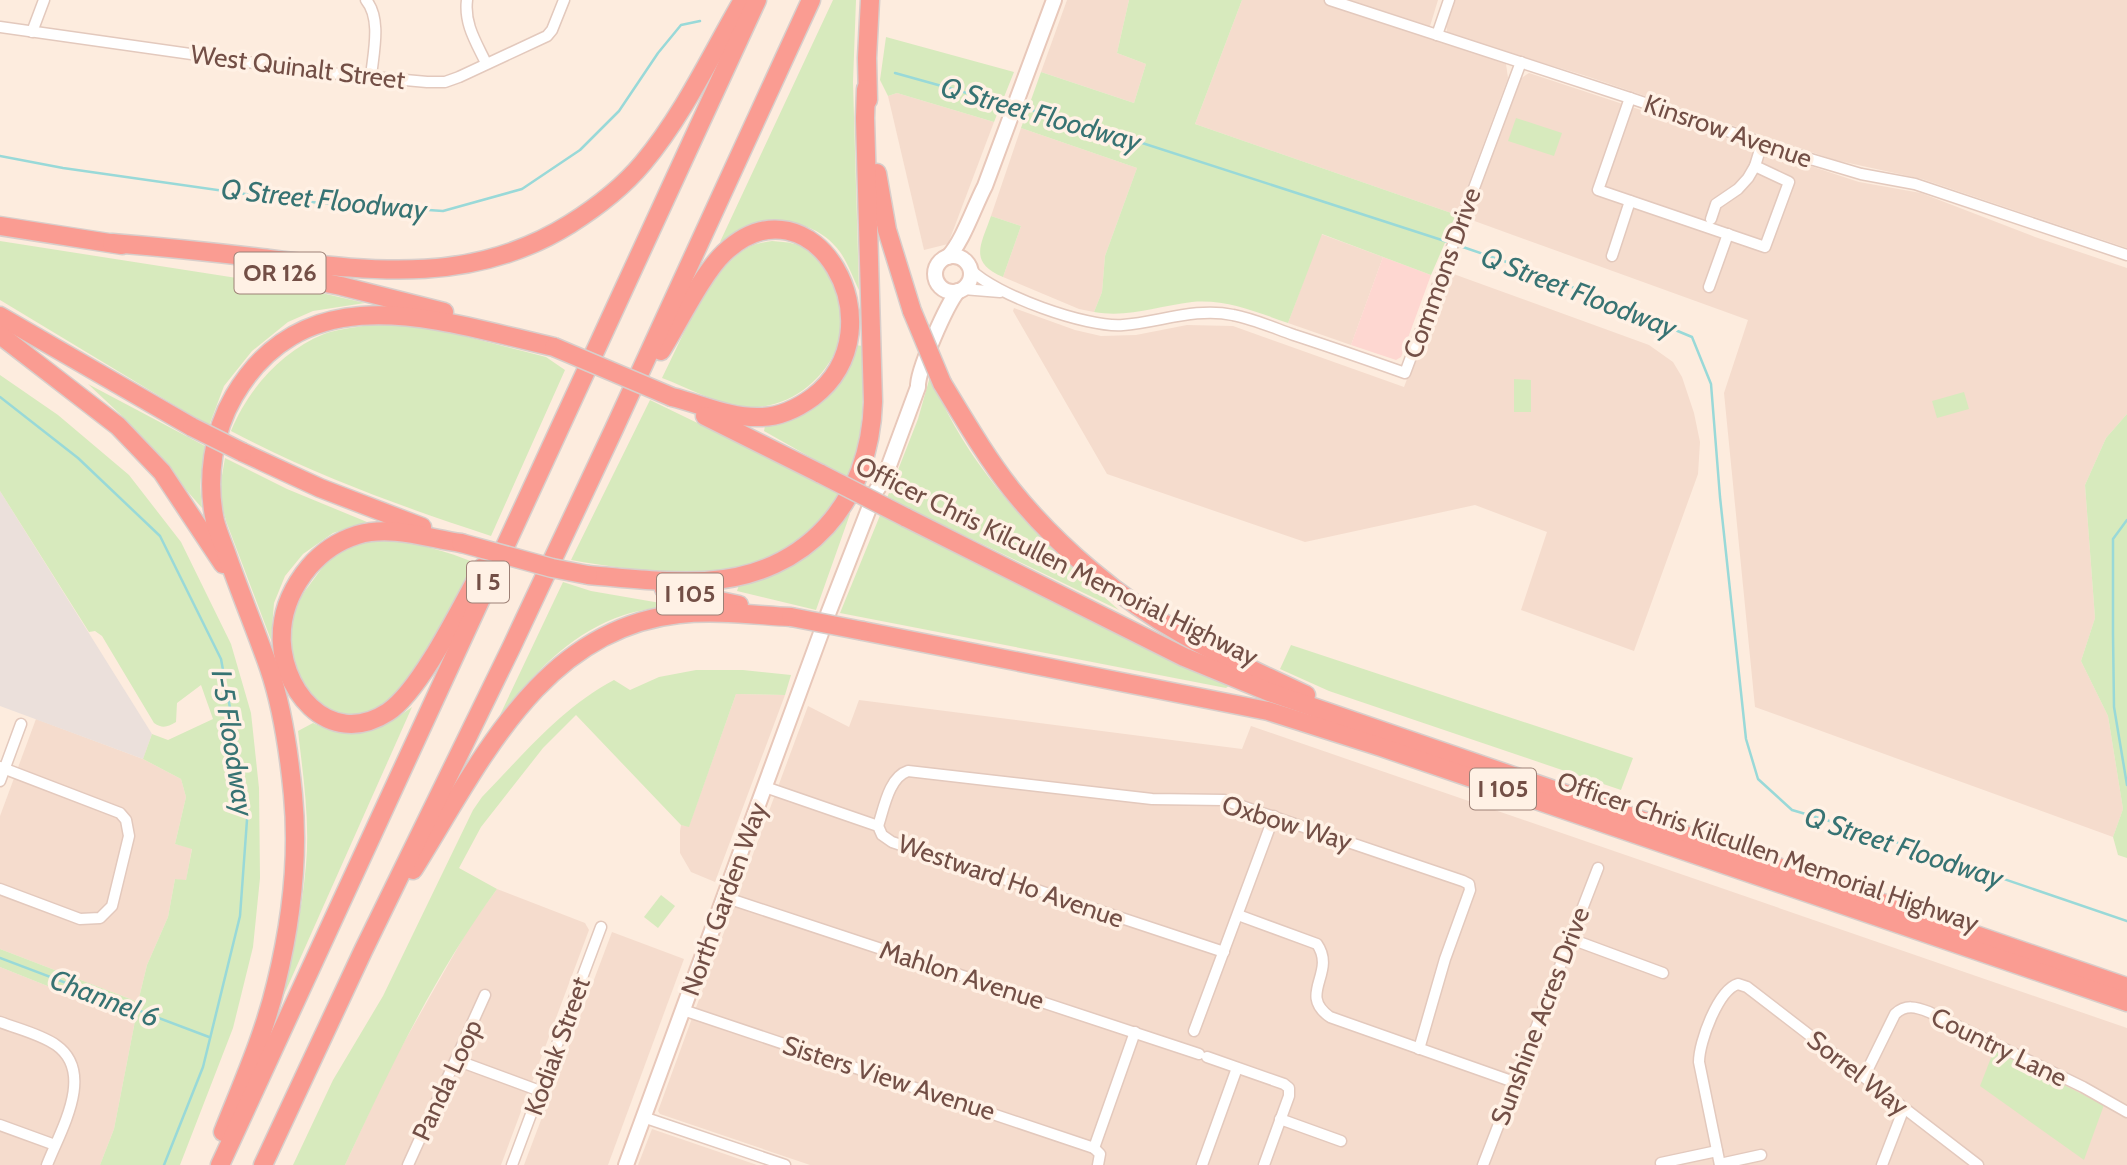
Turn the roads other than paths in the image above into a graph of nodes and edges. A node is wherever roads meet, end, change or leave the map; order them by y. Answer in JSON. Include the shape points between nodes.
{"nodes":[{"id":1,"x":44,"y":0,"type":"edge"},
{"id":2,"x":366,"y":0,"type":"edge"},
{"id":3,"x":467,"y":0,"type":"edge"},
{"id":4,"x":565,"y":0,"type":"edge"},
{"id":5,"x":743,"y":0,"type":"edge"},
{"id":6,"x":757,"y":0,"type":"edge"},
{"id":7,"x":811,"y":0,"type":"edge"},
{"id":8,"x":870,"y":0,"type":"edge"},
{"id":9,"x":1054,"y":0,"type":"edge"},
{"id":10,"x":1330,"y":0,"type":"edge"},
{"id":11,"x":1449,"y":0,"type":"edge"},
{"id":12,"x":0,"y":27,"type":"edge"},
{"id":13,"x":32,"y":32,"type":"junction"},
{"id":14,"x":1437,"y":35,"type":"junction"},
{"id":15,"x":1521,"y":62,"type":"junction"},
{"id":16,"x":486,"y":63,"type":"junction"},
{"id":17,"x":371,"y":77,"type":"junction"},
{"id":18,"x":866,"y":89,"type":"junction"},
{"id":19,"x":1630,"y":98,"type":"junction"},
{"id":20,"x":1762,"y":142,"type":"junction"},
{"id":21,"x":1755,"y":166,"type":"junction"},
{"id":22,"x":985,"y":186,"type":"junction"},
{"id":23,"x":1630,"y":201,"type":"junction"},
{"id":24,"x":1711,"y":219,"type":"dead end"},
{"id":25,"x":0,"y":226,"type":"edge"},
{"id":26,"x":1728,"y":234,"type":"junction"},
{"id":27,"x":112,"y":243,"type":"junction"},
{"id":28,"x":2127,"y":255,"type":"edge"},
{"id":29,"x":1612,"y":256,"type":"dead end"},
{"id":30,"x":948,"y":257,"type":"junction"},
{"id":31,"x":969,"y":266,"type":"junction"},
{"id":32,"x":939,"y":284,"type":"junction"},
{"id":33,"x":1709,"y":287,"type":"dead end"},
{"id":34,"x":960,"y":290,"type":"junction"},
{"id":35,"x":1008,"y":293,"type":"junction"},
{"id":36,"x":0,"y":316,"type":"edge"},
{"id":37,"x":0,"y":335,"type":"edge"},
{"id":38,"x":554,"y":347,"type":"junction"},
{"id":39,"x":925,"y":357,"type":"junction"},
{"id":40,"x":918,"y":378,"type":"junction"},
{"id":41,"x":672,"y":397,"type":"junction"},
{"id":42,"x":614,"y":429,"type":"junction"},
{"id":43,"x":537,"y":475,"type":"junction"},
{"id":44,"x":870,"y":506,"type":"dead end"},
{"id":45,"x":461,"y":543,"type":"junction"},
{"id":46,"x":588,"y":575,"type":"junction"},
{"id":47,"x":238,"y":587,"type":"junction"},
{"id":48,"x":828,"y":614,"type":"dead end"},
{"id":49,"x":791,"y":617,"type":"junction"},
{"id":50,"x":821,"y":633,"type":"dead end"},
{"id":51,"x":21,"y":724,"type":"dead end"},
{"id":52,"x":1393,"y":735,"type":"junction"},
{"id":53,"x":2,"y":768,"type":"edge"},
{"id":54,"x":0,"y":781,"type":"edge"},
{"id":55,"x":765,"y":787,"type":"junction"},
{"id":56,"x":1274,"y":816,"type":"junction"},
{"id":57,"x":878,"y":826,"type":"junction"},
{"id":58,"x":1598,"y":868,"type":"dead end"},
{"id":59,"x":0,"y":889,"type":"edge"},
{"id":60,"x":724,"y":897,"type":"junction"},
{"id":61,"x":1238,"y":915,"type":"junction"},
{"id":62,"x":601,"y":927,"type":"dead end"},
{"id":63,"x":1571,"y":939,"type":"junction"},
{"id":64,"x":363,"y":951,"type":"junction"},
{"id":65,"x":1224,"y":952,"type":"junction"},
{"id":66,"x":1663,"y":973,"type":"dead end"},
{"id":67,"x":2127,"y":987,"type":"edge"},
{"id":68,"x":485,"y":995,"type":"dead end"},
{"id":69,"x":2127,"y":1002,"type":"edge"},
{"id":70,"x":683,"y":1010,"type":"junction"},
{"id":71,"x":0,"y":1022,"type":"edge"},
{"id":72,"x":1194,"y":1031,"type":"dead end"},
{"id":73,"x":1135,"y":1032,"type":"junction"},
{"id":74,"x":1419,"y":1049,"type":"junction"},
{"id":75,"x":456,"y":1060,"type":"junction"},
{"id":76,"x":1237,"y":1068,"type":"junction"},
{"id":77,"x":1864,"y":1077,"type":"junction"},
{"id":78,"x":1514,"y":1082,"type":"junction"},
{"id":79,"x":540,"y":1091,"type":"junction"},
{"id":80,"x":1904,"y":1108,"type":"junction"},
{"id":81,"x":2127,"y":1112,"type":"edge"},
{"id":82,"x":643,"y":1117,"type":"junction"},
{"id":83,"x":1280,"y":1119,"type":"junction"},
{"id":84,"x":0,"y":1125,"type":"edge"},
{"id":85,"x":1341,"y":1141,"type":"dead end"},
{"id":86,"x":55,"y":1145,"type":"junction"},
{"id":87,"x":1094,"y":1147,"type":"junction"},
{"id":88,"x":1717,"y":1151,"type":"junction"},
{"id":89,"x":1761,"y":1155,"type":"dead end"},
{"id":90,"x":1661,"y":1163,"type":"dead end"},
{"id":91,"x":1720,"y":1164,"type":"edge"},
{"id":92,"x":47,"y":1165,"type":"edge"},
{"id":93,"x":211,"y":1165,"type":"edge"},
{"id":94,"x":220,"y":1165,"type":"edge"},
{"id":95,"x":263,"y":1165,"type":"edge"},
{"id":96,"x":408,"y":1165,"type":"edge"},
{"id":97,"x":512,"y":1165,"type":"edge"},
{"id":98,"x":626,"y":1165,"type":"edge"},
{"id":99,"x":785,"y":1165,"type":"edge"},
{"id":100,"x":1098,"y":1165,"type":"edge"},
{"id":101,"x":1202,"y":1165,"type":"edge"},
{"id":102,"x":1264,"y":1165,"type":"edge"},
{"id":103,"x":1483,"y":1165,"type":"edge"},
{"id":104,"x":1882,"y":1165,"type":"edge"},
{"id":105,"x":1978,"y":1165,"type":"edge"}],
"edges":[{"from":1,"to":13,"type":"street"},
{"from":2,"to":17,"type":"street","via":[[374,15]]},
{"from":3,"to":16,"type":"street","via":[[468,26]]},
{"from":4,"to":16,"type":"street","name":"West Quinalt Street","via":[[547,36]]},
{"from":5,"to":27,"type":"highway","via":[[678,114],[642,164],[591,211],[526,247],[456,267],[387,271]]},
{"from":6,"to":43,"type":"highway","number":"I 5"},
{"from":7,"to":42,"type":"highway","number":"I 5"},
{"from":8,"to":18,"type":"highway"},
{"from":9,"to":22,"type":"street"},
{"from":10,"to":14,"type":"street","name":"Kinsrow Avenue"},
{"from":11,"to":14,"type":"street"},
{"from":12,"to":13,"type":"street","name":"West Quinalt Street"},
{"from":13,"to":17,"type":"street","name":"West Quinalt Street"},
{"from":14,"to":15,"type":"street","name":"Kinsrow Avenue"},
{"from":15,"to":19,"type":"street","name":"Kinsrow Avenue"},
{"from":15,"to":35,"type":"street","name":"Commons Drive","via":[[1405,373],[1236,315],[1198,313],[1108,326]]},
{"from":16,"to":17,"type":"street","name":"West Quinalt Street","via":[[445,82]]},
{"from":18,"to":46,"type":"highway","via":[[873,412],[865,461],[852,492],[807,545],[761,570],[706,581]]},
{"from":18,"to":52,"type":"highway","bridge":true,"via":[[887,230],[912,311],[942,383],[1013,491],[1084,565],[1181,634]]},
{"from":19,"to":20,"type":"street","name":"Kinsrow Avenue"},
{"from":19,"to":23,"type":"street","via":[[1598,190]]},
{"from":20,"to":21,"type":"street"},
{"from":20,"to":28,"type":"street","name":"Kinsrow Avenue","via":[[1853,172],[1915,184]]},
{"from":21,"to":24,"type":"street","via":[[1738,189],[1716,204]]},
{"from":21,"to":26,"type":"street","via":[[1789,182],[1765,247]]},
{"from":22,"to":30,"type":"street"},
{"from":22,"to":31,"type":"street","via":[[968,247]]},
{"from":23,"to":26,"type":"street"},
{"from":23,"to":29,"type":"street"},
{"from":25,"to":27,"type":"highway","name":"Officer Chris Kilcullen Memorial Highway","number":"OR 126"},
{"from":26,"to":33,"type":"street"},
{"from":27,"to":38,"type":"highway","name":"Officer Chris Kilcullen Memorial Highway","number":"OR 126","via":[[341,286],[436,309]]},
{"from":30,"to":31,"type":"street","via":[[959,257]]},
{"from":30,"to":32,"type":"street","via":[[936,268]]},
{"from":31,"to":34,"type":"street","via":[[970,280]]},
{"from":31,"to":35,"type":"street","name":"Commons Drive"},
{"from":32,"to":34,"type":"street","via":[[947,290]]},
{"from":32,"to":39,"type":"street"},
{"from":34,"to":35,"type":"street","name":"Commons Drive"},
{"from":34,"to":39,"type":"street"},
{"from":36,"to":45,"type":"highway","name":"Officer Chris Kilcullen Memorial Highway","bridge":true,"via":[[242,452],[329,492]]},
{"from":37,"to":47,"type":"highway","via":[[118,426],[162,472]]},
{"from":38,"to":41,"type":"highway","name":"Officer Chris Kilcullen Memorial Highway","number":"I 105","bridge":true},
{"from":38,"to":47,"type":"highway","via":[[393,314],[320,322],[293,335],[241,384],[224,415],[214,454],[215,520]]},
{"from":39,"to":40,"type":"street"},
{"from":40,"to":40,"type":"street","via":[[911,385],[874,494],[892,458]]},
{"from":41,"to":42,"type":"highway","via":[[723,413],[762,418],[805,403],[830,381],[844,359],[851,314],[843,279],[823,250],[793,232],[776,229],[742,240],[725,252]]},
{"from":41,"to":52,"type":"highway","name":"Officer Chris Kilcullen Memorial Highway","number":"I 105","bridge":true,"via":[[1184,657]]},
{"from":42,"to":64,"type":"highway","number":"I 5"},
{"from":43,"to":45,"type":"highway","via":[[404,698],[389,712],[360,724],[335,722],[313,710],[291,681],[282,632],[296,584],[316,560],[344,540],[379,532]]},
{"from":43,"to":94,"type":"highway","number":"I 5"},
{"from":44,"to":48,"type":"street"},
{"from":45,"to":46,"type":"highway","name":"Officer Chris Kilcullen Memorial Highway","number":"I 105","bridge":true},
{"from":46,"to":49,"type":"highway","name":"Officer Chris Kilcullen Memorial Highway","number":"I 105"},
{"from":47,"to":93,"type":"highway","via":[[278,699],[296,844],[276,985]]},
{"from":49,"to":64,"type":"highway","via":[[721,612],[650,620],[599,639],[556,667],[496,738]]},
{"from":49,"to":69,"type":"highway","name":"Officer Chris Kilcullen Memorial Highway","number":"I 105","bridge":true,"via":[[1268,711]]},
{"from":50,"to":55,"type":"street","name":"North Garden Way"},
{"from":51,"to":53,"type":"street"},
{"from":52,"to":67,"type":"highway","name":"Officer Chris Kilcullen Memorial Highway","number":"I 105"},
{"from":53,"to":54,"type":"street"},
{"from":53,"to":59,"type":"street","via":[[120,813],[129,836],[112,906],[100,918],[80,919]]},
{"from":55,"to":57,"type":"street","name":"Westward Ho Avenue"},
{"from":55,"to":60,"type":"street","name":"North Garden Way"},
{"from":56,"to":57,"type":"street","name":"Oxbow Way","via":[[1224,800],[1152,799],[913,771],[903,772],[894,782]]},
{"from":56,"to":61,"type":"street"},
{"from":56,"to":74,"type":"street","name":"Oxbow Way","via":[[1469,884]]},
{"from":57,"to":65,"type":"street","name":"Westward Ho Avenue","via":[[892,842]]},
{"from":58,"to":63,"type":"street","name":"Sunshine Acres Drive"},
{"from":60,"to":70,"type":"street","name":"North Garden Way"},
{"from":60,"to":73,"type":"street","name":"Mahlon Avenue"},
{"from":61,"to":65,"type":"street"},
{"from":61,"to":74,"type":"street","via":[[1317,944],[1324,964],[1316,999],[1326,1015]]},
{"from":62,"to":79,"type":"street","name":"Kodiak Street"},
{"from":63,"to":66,"type":"street"},
{"from":63,"to":78,"type":"street","name":"Sunshine Acres Drive"},
{"from":64,"to":95,"type":"highway","number":"I 5"},
{"from":65,"to":72,"type":"street"},
{"from":68,"to":75,"type":"street","name":"Panda Loop"},
{"from":70,"to":82,"type":"street","name":"North Garden Way"},
{"from":70,"to":87,"type":"street","name":"Sisters View Avenue"},
{"from":71,"to":86,"type":"street","via":[[57,1045],[72,1068],[73,1098]]},
{"from":73,"to":76,"type":"street","name":"Mahlon Avenue"},
{"from":73,"to":87,"type":"street"},
{"from":74,"to":78,"type":"street"},
{"from":75,"to":79,"type":"street"},
{"from":75,"to":96,"type":"street","name":"Panda Loop"},
{"from":76,"to":83,"type":"street","name":"Mahlon Avenue","via":[[1287,1086],[1290,1092]]},
{"from":76,"to":101,"type":"street"},
{"from":77,"to":80,"type":"street","name":"Sorrel Way"},
{"from":77,"to":81,"type":"street","name":"Country Lane","via":[[1895,1014],[1912,1007]]},
{"from":77,"to":88,"type":"street","name":"Sorrel Way","via":[[1747,986],[1738,984],[1726,992],[1699,1050]]},
{"from":78,"to":103,"type":"street","name":"Sunshine Acres Drive"},
{"from":79,"to":97,"type":"street","name":"Kodiak Street"},
{"from":80,"to":104,"type":"street"},
{"from":80,"to":105,"type":"street","name":"Sorrel Way"},
{"from":82,"to":98,"type":"street","name":"North Garden Way"},
{"from":82,"to":99,"type":"street"},
{"from":83,"to":85,"type":"street"},
{"from":83,"to":102,"type":"street"},
{"from":84,"to":86,"type":"street"},
{"from":86,"to":92,"type":"street"},
{"from":87,"to":100,"type":"street","via":[[1100,1154]]},
{"from":88,"to":90,"type":"street"},
{"from":88,"to":91,"type":"street"},
{"from":89,"to":91,"type":"street"}]}
